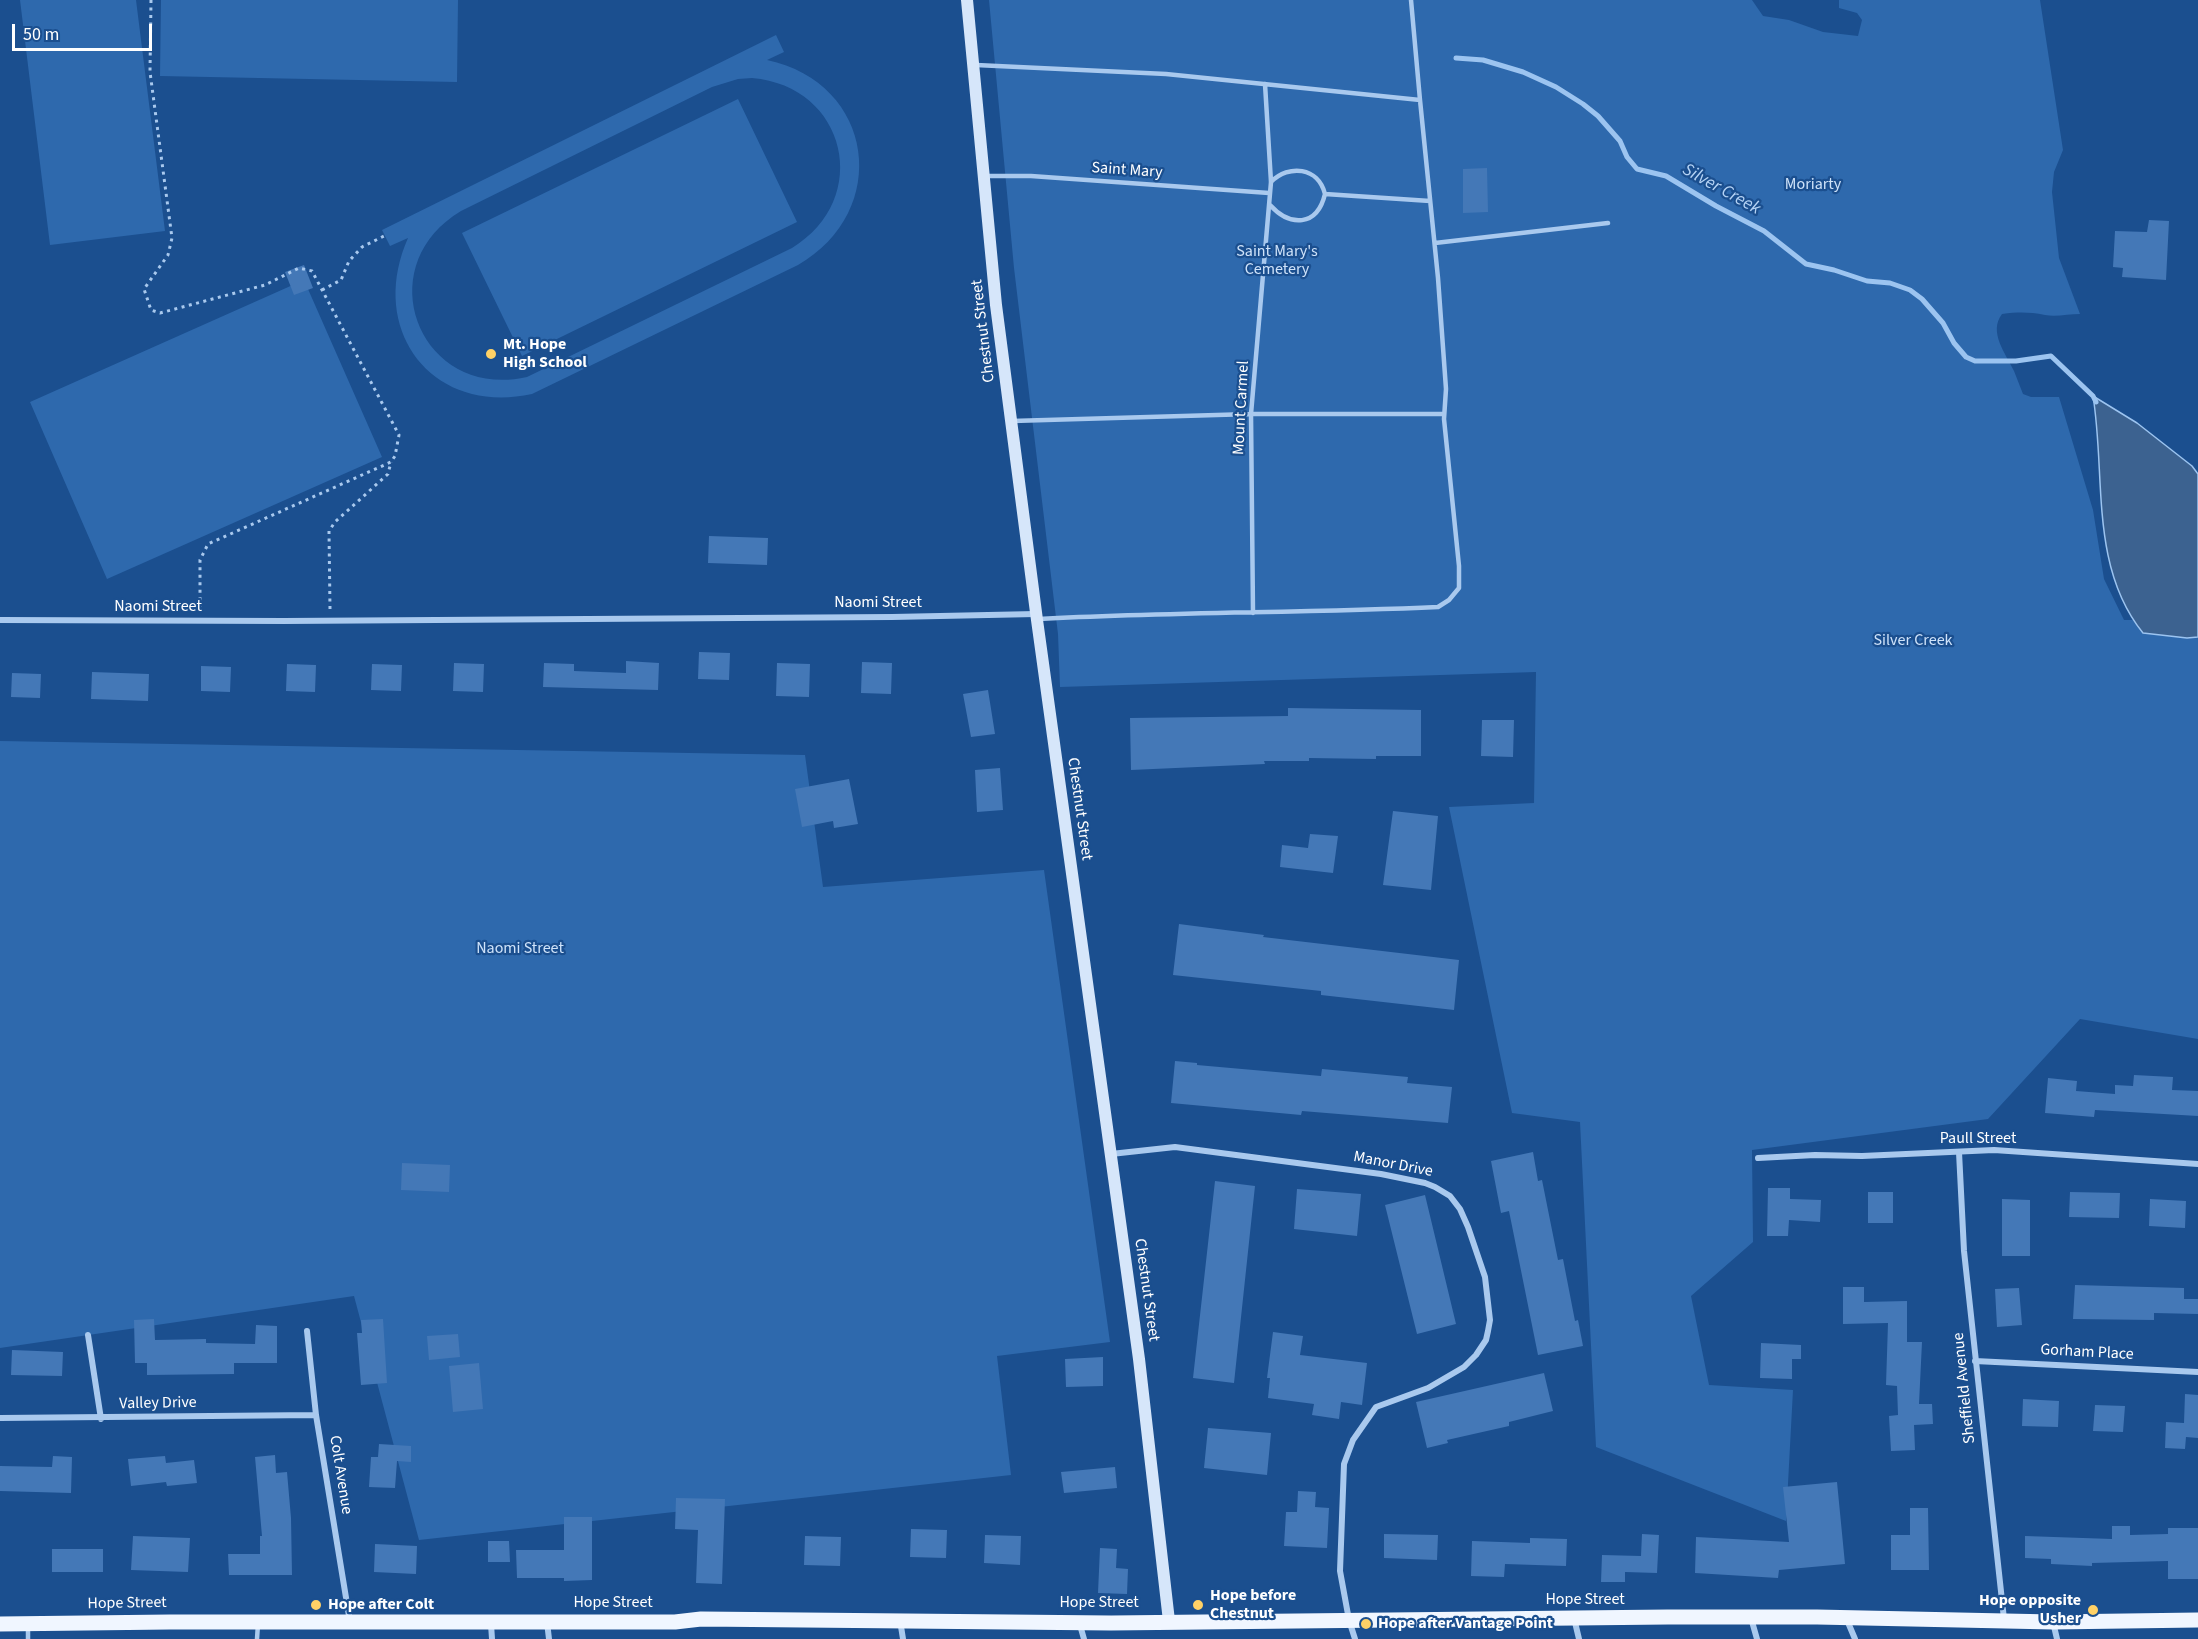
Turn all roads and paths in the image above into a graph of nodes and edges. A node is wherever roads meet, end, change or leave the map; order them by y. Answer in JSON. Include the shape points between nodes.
{"nodes":[{"id":1,"x":152,"y":0,"type":"edge"},
{"id":2,"x":967,"y":0,"type":"edge"},
{"id":3,"x":1411,"y":0,"type":"edge"},
{"id":4,"x":974,"y":65,"type":"junction"},
{"id":5,"x":1265,"y":84,"type":"junction"},
{"id":6,"x":1419,"y":100,"type":"junction"},
{"id":7,"x":984,"y":176,"type":"junction"},
{"id":8,"x":1270,"y":182,"type":"junction"},
{"id":9,"x":1269,"y":193,"type":"junction"},
{"id":10,"x":1325,"y":194,"type":"junction"},
{"id":11,"x":1430,"y":201,"type":"junction"},
{"id":12,"x":1270,"y":205,"type":"junction"},
{"id":13,"x":1608,"y":223,"type":"dead end"},
{"id":14,"x":384,"y":236,"type":"dead end"},
{"id":15,"x":1435,"y":243,"type":"junction"},
{"id":16,"x":322,"y":290,"type":"junction"},
{"id":17,"x":1251,"y":414,"type":"junction"},
{"id":18,"x":1444,"y":414,"type":"junction"},
{"id":19,"x":1011,"y":421,"type":"junction"},
{"id":20,"x":391,"y":462,"type":"junction"},
{"id":21,"x":1253,"y":613,"type":"junction"},
{"id":22,"x":1036,"y":617,"type":"junction"},
{"id":23,"x":0,"y":620,"type":"edge"},
{"id":24,"x":201,"y":621,"type":"junction"},
{"id":25,"x":330,"y":621,"type":"junction"},
{"id":26,"x":1959,"y":1152,"type":"junction"},
{"id":27,"x":1110,"y":1154,"type":"junction"},
{"id":28,"x":1758,"y":1158,"type":"dead end"},
{"id":29,"x":2198,"y":1164,"type":"edge"},
{"id":30,"x":307,"y":1331,"type":"dead end"},
{"id":31,"x":88,"y":1335,"type":"dead end"},
{"id":32,"x":1975,"y":1361,"type":"junction"},
{"id":33,"x":2198,"y":1372,"type":"edge"},
{"id":34,"x":316,"y":1415,"type":"junction"},
{"id":35,"x":0,"y":1419,"type":"edge"},
{"id":36,"x":100,"y":1419,"type":"junction"},
{"id":37,"x":1750,"y":1617,"type":"junction"},
{"id":38,"x":1847,"y":1617,"type":"junction"},
{"id":39,"x":1574,"y":1618,"type":"junction"},
{"id":40,"x":490,"y":1620,"type":"junction"},
{"id":41,"x":900,"y":1620,"type":"junction"},
{"id":42,"x":1349,"y":1620,"type":"junction"},
{"id":43,"x":2004,"y":1620,"type":"junction"},
{"id":44,"x":2198,"y":1620,"type":"edge"},
{"id":45,"x":548,"y":1621,"type":"junction"},
{"id":46,"x":1169,"y":1621,"type":"junction"},
{"id":47,"x":258,"y":1622,"type":"junction"},
{"id":48,"x":1079,"y":1622,"type":"junction"},
{"id":49,"x":2053,"y":1622,"type":"junction"},
{"id":50,"x":350,"y":1623,"type":"junction"},
{"id":51,"x":0,"y":1624,"type":"edge"},
{"id":52,"x":28,"y":1631,"type":"edge"},
{"id":53,"x":257,"y":1639,"type":"edge"},
{"id":54,"x":492,"y":1639,"type":"edge"},
{"id":55,"x":549,"y":1639,"type":"edge"},
{"id":56,"x":903,"y":1639,"type":"edge"},
{"id":57,"x":1084,"y":1639,"type":"edge"},
{"id":58,"x":1355,"y":1639,"type":"edge"},
{"id":59,"x":1579,"y":1639,"type":"edge"},
{"id":60,"x":1757,"y":1639,"type":"edge"},
{"id":61,"x":1855,"y":1639,"type":"edge"},
{"id":62,"x":2057,"y":1639,"type":"edge"}],
"edges":[{"from":1,"to":16,"type":"path","via":[[150,72],[172,238],[168,255],[144,288],[151,310],[160,313],[265,285],[299,268],[312,271]]},
{"from":2,"to":4,"type":"street","name":"Chestnut Street"},
{"from":3,"to":6,"type":"lane"},
{"from":4,"to":5,"type":"lane","via":[[1166,74]]},
{"from":4,"to":7,"type":"street","name":"Chestnut Street"},
{"from":5,"to":6,"type":"lane"},
{"from":5,"to":8,"type":"lane"},
{"from":6,"to":11,"type":"lane"},
{"from":7,"to":9,"type":"lane","name":"Saint Mary"},
{"from":7,"to":19,"type":"street","name":"Chestnut Street"},
{"from":8,"to":9,"type":"lane"},
{"from":8,"to":10,"type":"lane","via":[[1277,175],[1297,170],[1308,172],[1317,178]]},
{"from":9,"to":12,"type":"lane"},
{"from":10,"to":11,"type":"lane"},
{"from":10,"to":12,"type":"lane","via":[[1318,210],[1300,221],[1288,220]]},
{"from":11,"to":15,"type":"lane"},
{"from":12,"to":17,"type":"lane","name":"Mount Carmel"},
{"from":13,"to":15,"type":"lane"},
{"from":14,"to":16,"type":"path","via":[[362,247],[349,261],[340,280]]},
{"from":15,"to":18,"type":"lane","via":[[1446,389]]},
{"from":16,"to":20,"type":"path","via":[[399,435]]},
{"from":17,"to":18,"type":"lane"},
{"from":17,"to":19,"type":"lane"},
{"from":17,"to":21,"type":"lane","name":"Mount Carmel"},
{"from":18,"to":21,"type":"lane","via":[[1459,566],[1459,588],[1449,600],[1438,607]]},
{"from":19,"to":22,"type":"street","name":"Chestnut Street"},
{"from":20,"to":24,"type":"path","via":[[208,544],[200,560]]},
{"from":20,"to":25,"type":"path","via":[[388,474],[329,531]]},
{"from":21,"to":22,"type":"lane"},
{"from":22,"to":25,"type":"street","name":"Naomi Street"},
{"from":22,"to":27,"type":"street","name":"Chestnut Street"},
{"from":23,"to":24,"type":"street","name":"Naomi Street"},
{"from":24,"to":25,"type":"street","name":"Naomi Street"},
{"from":26,"to":28,"type":"street","name":"Paull Street"},
{"from":26,"to":29,"type":"street","name":"Paull Street","via":[[1994,1150]]},
{"from":26,"to":32,"type":"street","name":"Sheffield Avenue"},
{"from":27,"to":42,"type":"street","name":"Manor Drive","via":[[1175,1147],[1381,1174],[1435,1187],[1450,1196],[1460,1209],[1485,1277],[1490,1320],[1486,1340],[1464,1367],[1428,1388],[1376,1407],[1353,1440],[1344,1464],[1340,1571]]},
{"from":27,"to":46,"type":"street","name":"Chestnut Street","via":[[1139,1359]]},
{"from":30,"to":34,"type":"street","name":"Colt Avenue"},
{"from":31,"to":36,"type":"street"},
{"from":32,"to":33,"type":"street","name":"Gorham Place"},
{"from":32,"to":43,"type":"street","name":"Sheffield Avenue"},
{"from":34,"to":36,"type":"street","name":"Valley Drive"},
{"from":34,"to":50,"type":"street","name":"Colt Avenue"},
{"from":35,"to":36,"type":"street","name":"Valley Drive"},
{"from":37,"to":38,"type":"main road","name":"Hope Street"},
{"from":37,"to":39,"type":"main road","name":"Hope Street"},
{"from":37,"to":60,"type":"street"},
{"from":38,"to":43,"type":"main road","name":"Hope Street"},
{"from":38,"to":61,"type":"street"},
{"from":39,"to":42,"type":"main road","name":"Hope Street"},
{"from":39,"to":59,"type":"street"},
{"from":40,"to":45,"type":"main road","name":"Hope Street"},
{"from":40,"to":50,"type":"main road","name":"Hope Street"},
{"from":40,"to":54,"type":"street"},
{"from":41,"to":45,"type":"main road","name":"Hope Street"},
{"from":41,"to":48,"type":"main road","name":"Hope Street"},
{"from":41,"to":56,"type":"street"},
{"from":42,"to":46,"type":"main road","name":"Hope Street"},
{"from":42,"to":58,"type":"street","name":"Manor Drive"},
{"from":43,"to":49,"type":"main road","name":"Hope Street"},
{"from":44,"to":49,"type":"main road","name":"Hope Street"},
{"from":45,"to":55,"type":"street"},
{"from":46,"to":48,"type":"main road","name":"Hope Street"},
{"from":47,"to":50,"type":"main road","name":"Hope Street"},
{"from":47,"to":52,"type":"main road","name":"Hope Street"},
{"from":47,"to":53,"type":"lane"},
{"from":48,"to":57,"type":"street"},
{"from":49,"to":62,"type":"street"},
{"from":51,"to":52,"type":"main road","name":"Hope Street"}]}
